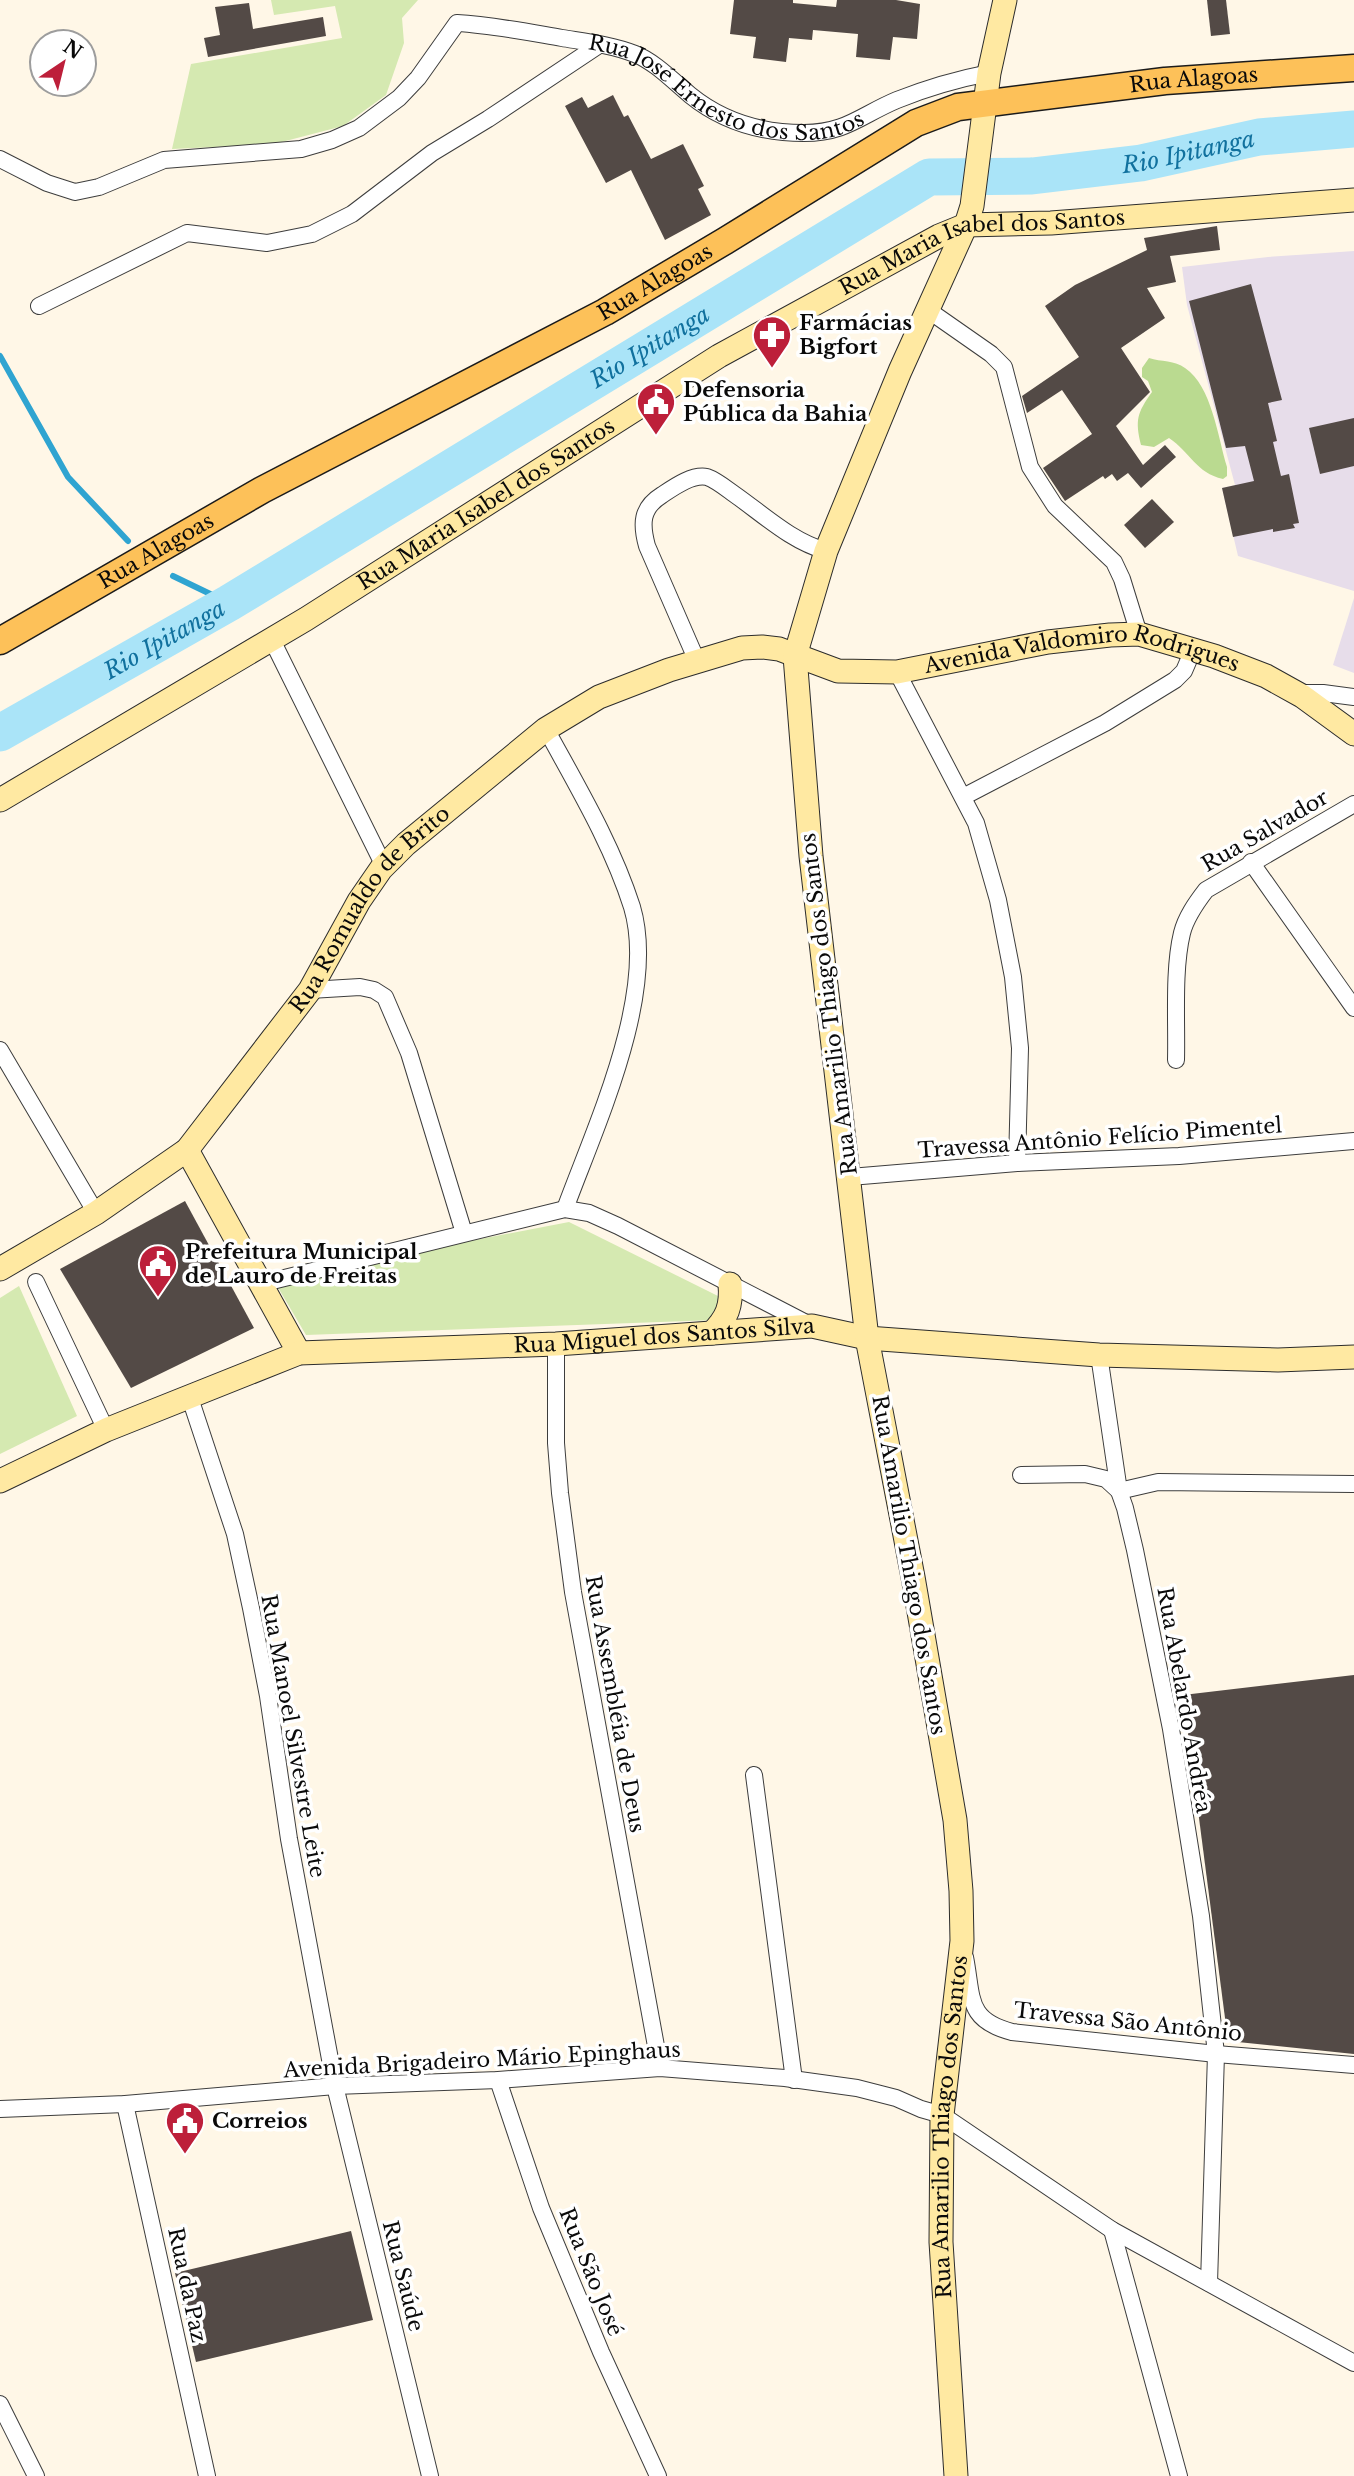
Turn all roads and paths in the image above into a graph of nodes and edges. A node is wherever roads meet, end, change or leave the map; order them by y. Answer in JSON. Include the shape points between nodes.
{"nodes":[{"id":1,"x":1001,"y":6,"type":"edge"},
{"id":2,"x":599,"y":45,"type":"junction"},
{"id":3,"x":1354,"y":68,"type":"edge"},
{"id":4,"x":989,"y":73,"type":"junction"},
{"id":5,"x":986,"y":104,"type":"junction"},
{"id":6,"x":0,"y":159,"type":"edge"},
{"id":7,"x":1354,"y":200,"type":"edge"},
{"id":8,"x":969,"y":215,"type":"junction"},
{"id":9,"x":39,"y":306,"type":"dead end"},
{"id":10,"x":928,"y":310,"type":"junction"},
{"id":11,"x":826,"y":551,"type":"junction"},
{"id":12,"x":1139,"y":634,"type":"junction"},
{"id":13,"x":272,"y":640,"type":"junction"},
{"id":14,"x":0,"y":641,"type":"edge"},
{"id":15,"x":1193,"y":650,"type":"junction"},
{"id":16,"x":795,"y":656,"type":"junction"},
{"id":17,"x":697,"y":661,"type":"junction"},
{"id":18,"x":897,"y":672,"type":"junction"},
{"id":19,"x":1296,"y":693,"type":"junction"},
{"id":20,"x":1354,"y":697,"type":"edge"},
{"id":21,"x":546,"y":729,"type":"junction"},
{"id":22,"x":1354,"y":734,"type":"edge"},
{"id":23,"x":963,"y":797,"type":"junction"},
{"id":24,"x":0,"y":800,"type":"edge"},
{"id":25,"x":1354,"y":804,"type":"edge"},
{"id":26,"x":1251,"y":862,"type":"junction"},
{"id":27,"x":384,"y":866,"type":"junction"},
{"id":28,"x":310,"y":990,"type":"junction"},
{"id":29,"x":1354,"y":1008,"type":"edge"},
{"id":30,"x":0,"y":1051,"type":"edge"},
{"id":31,"x":1176,"y":1060,"type":"dead end"},
{"id":32,"x":1354,"y":1141,"type":"edge"},
{"id":33,"x":187,"y":1150,"type":"junction"},
{"id":34,"x":1017,"y":1163,"type":"junction"},
{"id":35,"x":850,"y":1177,"type":"junction"},
{"id":36,"x":565,"y":1209,"type":"junction"},
{"id":37,"x":96,"y":1213,"type":"junction"},
{"id":38,"x":464,"y":1233,"type":"junction"},
{"id":39,"x":0,"y":1269,"type":"edge"},
{"id":40,"x":36,"y":1282,"type":"dead end"},
{"id":41,"x":260,"y":1284,"type":"junction"},
{"id":42,"x":730,"y":1284,"type":"junction"},
{"id":43,"x":812,"y":1326,"type":"junction"},
{"id":44,"x":712,"y":1333,"type":"junction"},
{"id":45,"x":867,"y":1338,"type":"junction"},
{"id":46,"x":556,"y":1344,"type":"junction"},
{"id":47,"x":299,"y":1353,"type":"junction"},
{"id":48,"x":1099,"y":1355,"type":"junction"},
{"id":49,"x":1354,"y":1357,"type":"edge"},
{"id":50,"x":190,"y":1398,"type":"junction"},
{"id":51,"x":106,"y":1430,"type":"junction"},
{"id":52,"x":1021,"y":1475,"type":"dead end"},
{"id":53,"x":0,"y":1481,"type":"edge"},
{"id":54,"x":1354,"y":1484,"type":"edge"},
{"id":55,"x":1119,"y":1491,"type":"junction"},
{"id":56,"x":754,"y":1775,"type":"dead end"},
{"id":57,"x":962,"y":1941,"type":"junction"},
{"id":58,"x":1216,"y":2054,"type":"junction"},
{"id":59,"x":1354,"y":2065,"type":"edge"},
{"id":60,"x":660,"y":2068,"type":"junction"},
{"id":61,"x":498,"y":2080,"type":"junction"},
{"id":62,"x":794,"y":2080,"type":"junction"},
{"id":63,"x":335,"y":2086,"type":"junction"},
{"id":64,"x":125,"y":2104,"type":"junction"},
{"id":65,"x":0,"y":2109,"type":"edge"},
{"id":66,"x":942,"y":2115,"type":"junction"},
{"id":67,"x":1112,"y":2230,"type":"junction"},
{"id":68,"x":1209,"y":2283,"type":"junction"},
{"id":69,"x":1354,"y":2363,"type":"edge"},
{"id":70,"x":0,"y":2404,"type":"edge"},
{"id":71,"x":951,"y":2475,"type":"edge"},
{"id":72,"x":36,"y":2476,"type":"edge"},
{"id":73,"x":207,"y":2476,"type":"edge"},
{"id":74,"x":430,"y":2476,"type":"edge"},
{"id":75,"x":658,"y":2476,"type":"edge"},
{"id":76,"x":1179,"y":2476,"type":"edge"}],
"edges":[{"from":1,"to":4,"type":"main road"},
{"from":2,"to":4,"type":"street","name":"Rua José Ernesto dos Santos","via":[[637,54],[724,118],[783,132],[842,128],[898,100]]},
{"from":2,"to":6,"type":"street","name":"Rua José Ernesto dos Santos","via":[[457,23],[399,98],[359,128],[301,149],[164,160],[75,192]]},
{"from":2,"to":9,"type":"street","via":[[432,153],[352,214],[312,234],[267,243],[187,233]]},
{"from":3,"to":5,"type":"main road","name":"Rua Alagoas","via":[[1165,80]]},
{"from":4,"to":5,"type":"main road"},
{"from":5,"to":8,"type":"main road"},
{"from":5,"to":14,"type":"main road","name":"Rua Alagoas","via":[[958,107],[916,123],[605,312],[262,490]]},
{"from":7,"to":8,"type":"main road","name":"Rua Maria Isabel dos Santos","via":[[1051,223]]},
{"from":8,"to":10,"type":"main road"},
{"from":8,"to":13,"type":"main road","name":"Rua Maria Isabel dos Santos","via":[[719,356]]},
{"from":10,"to":11,"type":"main road"},
{"from":10,"to":12,"type":"street","via":[[1004,367],[1030,467],[1055,506],[1114,562]]},
{"from":11,"to":16,"type":"main road"},
{"from":11,"to":17,"type":"street","via":[[803,544],[706,477],[691,479],[657,498],[645,510],[646,546]]},
{"from":12,"to":15,"type":"main road","name":"Avenida Valdomiro Rodrigues"},
{"from":12,"to":18,"type":"main road","name":"Avenida Valdomiro Rodrigues","via":[[1048,642]]},
{"from":13,"to":24,"type":"main road","name":"Rua Maria Isabel dos Santos"},
{"from":13,"to":27,"type":"street"},
{"from":15,"to":19,"type":"main road","name":"Avenida Valdomiro Rodrigues","via":[[1266,676]]},
{"from":15,"to":23,"type":"street","via":[[1175,680],[1105,723]]},
{"from":16,"to":17,"type":"main road","name":"Rua Romualdo de Brito","via":[[761,647]]},
{"from":16,"to":18,"type":"main road","name":"Avenida Valdomiro Rodrigues","via":[[838,671]]},
{"from":16,"to":35,"type":"main road","name":"Rua Amarilio Thiago dos Santos","via":[[811,856]]},
{"from":17,"to":21,"type":"main road","name":"Rua Romualdo de Brito","via":[[599,697]]},
{"from":18,"to":23,"type":"street"},
{"from":19,"to":20,"type":"street"},
{"from":19,"to":22,"type":"main road","name":"Avenida Valdomiro Rodrigues"},
{"from":21,"to":27,"type":"main road","name":"Rua Romualdo de Brito"},
{"from":21,"to":36,"type":"street","via":[[613,859],[632,909],[638,950],[628,1030]]},
{"from":23,"to":34,"type":"street","via":[[976,824],[998,900],[1013,977],[1020,1048]]},
{"from":25,"to":26,"type":"street","name":"Rua Salvador"},
{"from":26,"to":29,"type":"street"},
{"from":26,"to":31,"type":"street","name":"Rua Salvador","via":[[1206,890],[1182,933]]},
{"from":27,"to":28,"type":"main road","name":"Rua Romualdo de Brito","via":[[359,901]]},
{"from":28,"to":33,"type":"main road","name":"Rua Romualdo de Brito"},
{"from":28,"to":38,"type":"street","via":[[360,987],[385,997],[409,1053]]},
{"from":30,"to":37,"type":"street"},
{"from":32,"to":34,"type":"street","name":"Travessa Antônio Felício Pimentel","via":[[1179,1156]]},
{"from":33,"to":37,"type":"main road","name":"Rua Romualdo de Brito"},
{"from":33,"to":41,"type":"main road"},
{"from":34,"to":35,"type":"street","name":"Travessa Antônio Felício Pimentel"},
{"from":35,"to":45,"type":"main road","name":"Rua Amarilio Thiago dos Santos"},
{"from":36,"to":38,"type":"street"},
{"from":36,"to":42,"type":"street","via":[[589,1213],[618,1226]]},
{"from":37,"to":39,"type":"main road","name":"Rua Romualdo de Brito"},
{"from":38,"to":41,"type":"street"},
{"from":40,"to":51,"type":"street"},
{"from":41,"to":47,"type":"main road"},
{"from":42,"to":43,"type":"street"},
{"from":42,"to":44,"type":"main road","via":[[728,1312]]},
{"from":43,"to":44,"type":"main road","name":"Rua Miguel dos Santos Silva"},
{"from":43,"to":45,"type":"main road","name":"Rua Miguel dos Santos Silva"},
{"from":44,"to":46,"type":"main road","name":"Rua Miguel dos Santos Silva"},
{"from":45,"to":48,"type":"main road","name":"Rua Miguel dos Santos Silva"},
{"from":45,"to":57,"type":"main road","name":"Rua Amarilio Thiago dos Santos","via":[[955,1820]]},
{"from":46,"to":47,"type":"main road","name":"Rua Miguel dos Santos Silva"},
{"from":46,"to":60,"type":"street","name":"Rua Assembléia de Deus","via":[[556,1443],[573,1592]]},
{"from":47,"to":50,"type":"main road","name":"Rua Miguel dos Santos Silva"},
{"from":48,"to":49,"type":"main road","name":"Rua Miguel dos Santos Silva","via":[[1278,1360]]},
{"from":48,"to":55,"type":"street","name":"Rua Abelardo Andréa"},
{"from":50,"to":51,"type":"main road","name":"Rua Miguel dos Santos Silva"},
{"from":50,"to":63,"type":"street","name":"Rua Manoel Silvestre Leite","via":[[235,1534],[251,1608]]},
{"from":51,"to":53,"type":"main road","name":"Rua Miguel dos Santos Silva"},
{"from":52,"to":55,"type":"street","via":[[1085,1474],[1106,1479]]},
{"from":54,"to":55,"type":"street","via":[[1158,1482]]},
{"from":55,"to":58,"type":"street","name":"Rua Abelardo Andréa","via":[[1171,1729],[1201,1916]]},
{"from":56,"to":62,"type":"street"},
{"from":57,"to":58,"type":"street","name":"Travessa São Antônio","via":[[975,2010],[994,2027]]},
{"from":57,"to":66,"type":"main road","name":"Rua Amarilio Thiago dos Santos"},
{"from":58,"to":59,"type":"street","name":"Travessa São Antônio"},
{"from":58,"to":68,"type":"street","name":"Rua Abelardo Andréa"},
{"from":60,"to":61,"type":"street","name":"Avenida Brigadeiro Mário Epinghaus"},
{"from":60,"to":62,"type":"street","name":"Avenida Brigadeiro Mário Epinghaus"},
{"from":61,"to":63,"type":"street","name":"Avenida Brigadeiro Mário Epinghaus"},
{"from":61,"to":75,"type":"street","name":"Rua São José","via":[[541,2208]]},
{"from":62,"to":66,"type":"street","name":"Avenida Brigadeiro Mário Epinghaus","via":[[857,2088]]},
{"from":63,"to":64,"type":"street","name":"Avenida Brigadeiro Mário Epinghaus"},
{"from":63,"to":74,"type":"street","name":"Rua Saúde"},
{"from":64,"to":65,"type":"street","name":"Avenida Brigadeiro Mário Epinghaus"},
{"from":64,"to":73,"type":"street","name":"Rua da Paz"},
{"from":66,"to":67,"type":"street","name":"Avenida Brigadeiro Mário Epinghaus"},
{"from":66,"to":71,"type":"main road","name":"Rua Amarilio Thiago dos Santos","via":[[941,2242]]},
{"from":67,"to":68,"type":"street","name":"Avenida Brigadeiro Mário Epinghaus"},
{"from":67,"to":76,"type":"street"},
{"from":68,"to":69,"type":"street","name":"Avenida Brigadeiro Mário Epinghaus"},
{"from":70,"to":72,"type":"street"}]}
